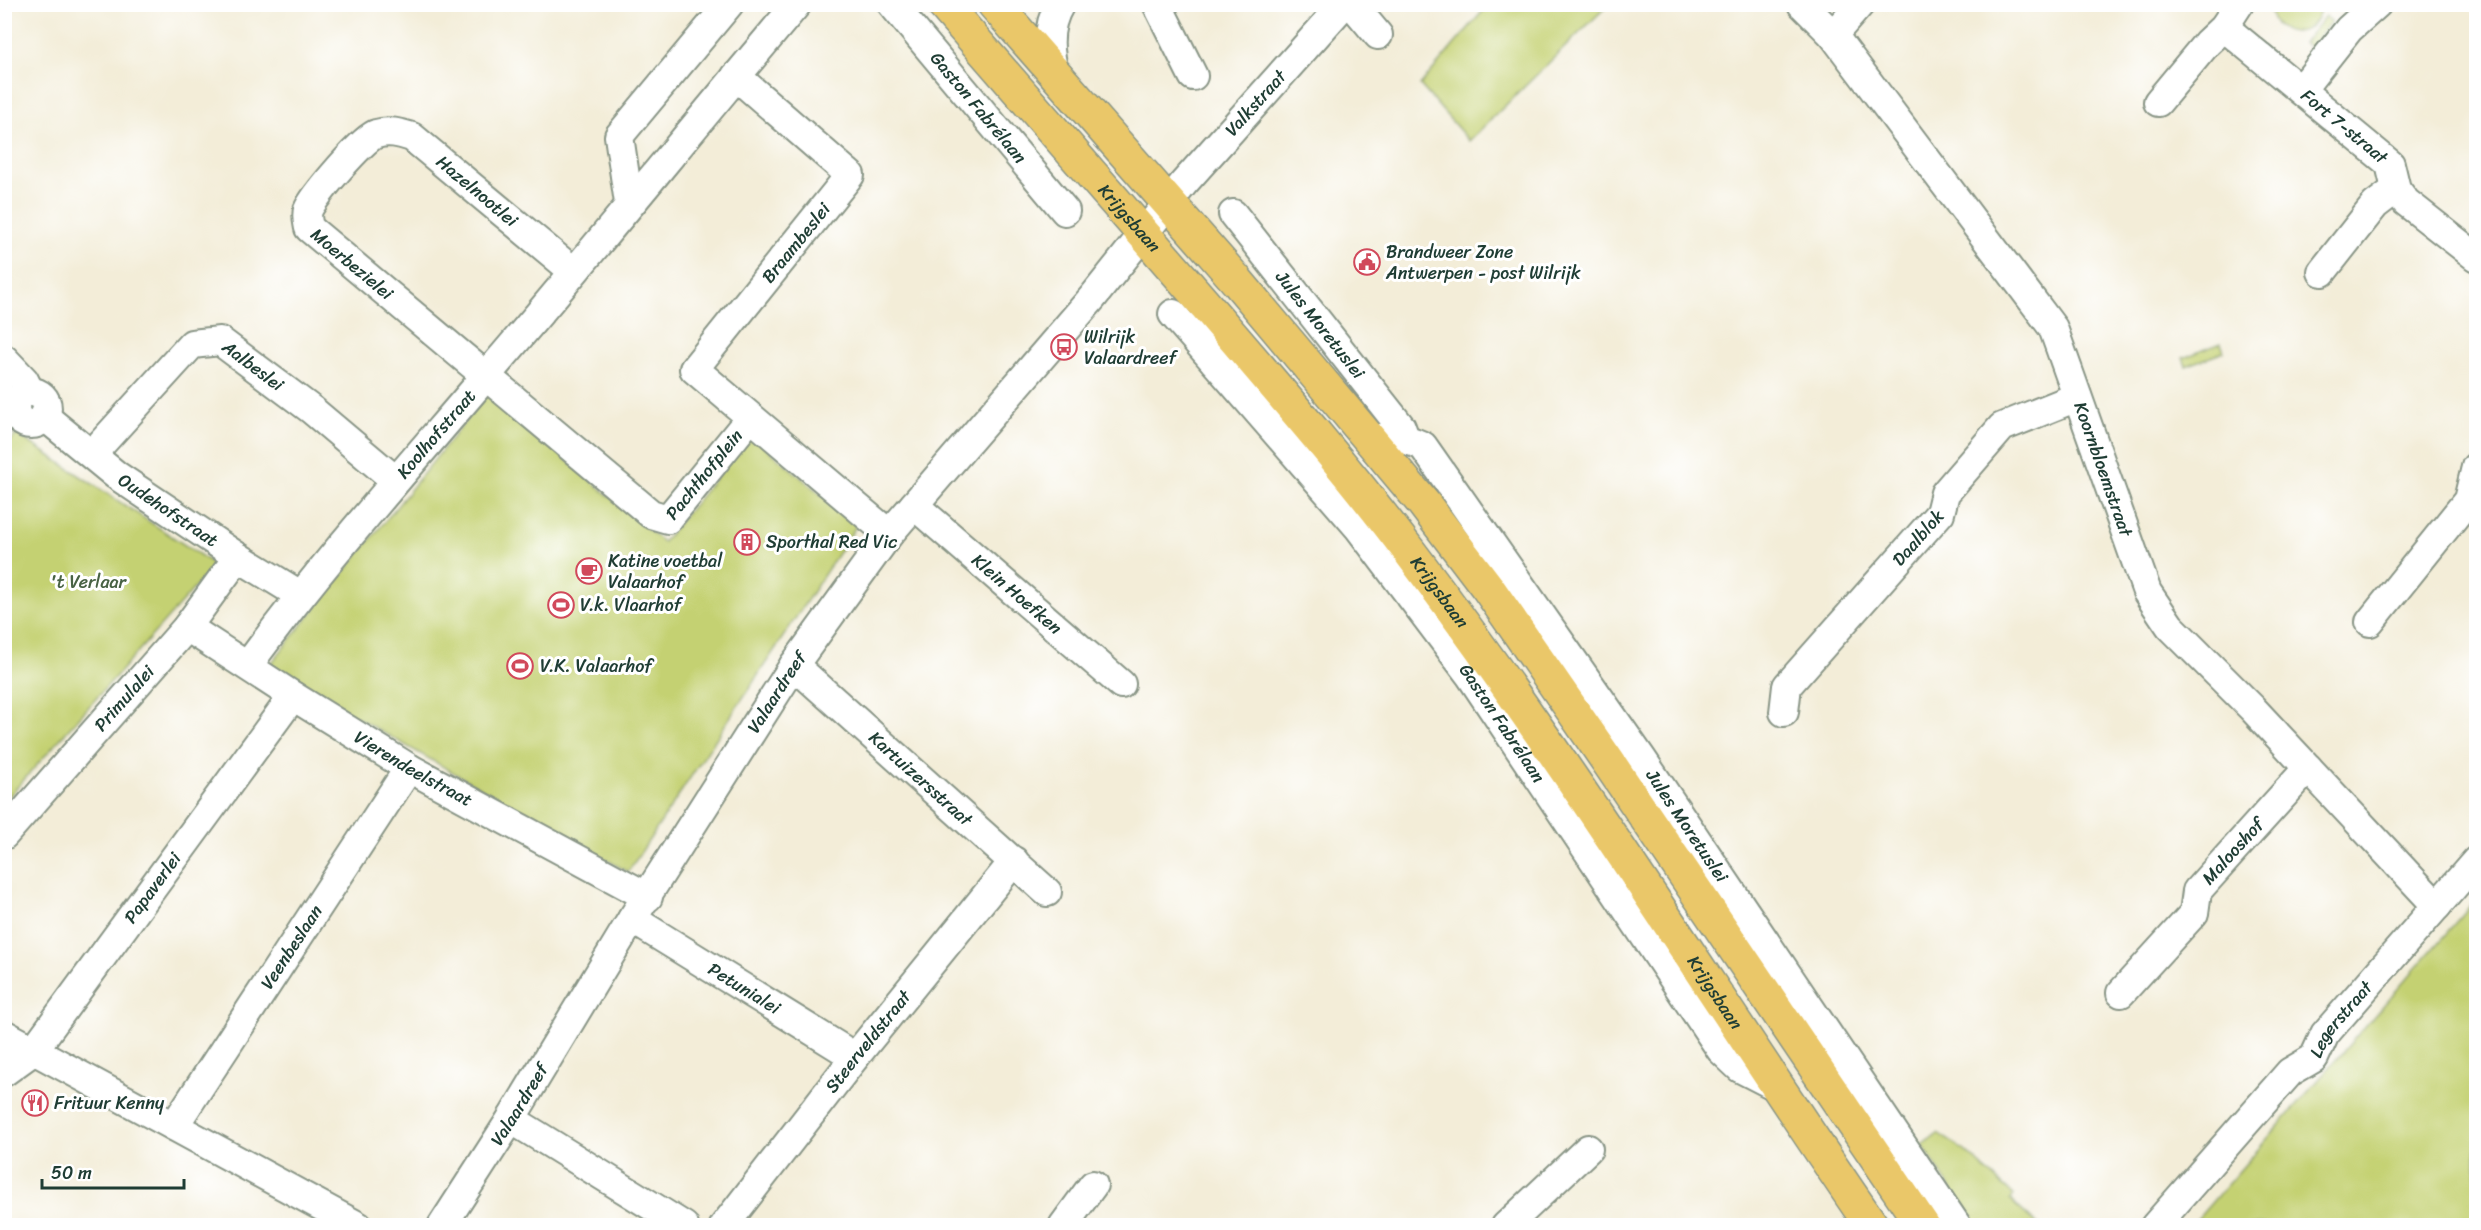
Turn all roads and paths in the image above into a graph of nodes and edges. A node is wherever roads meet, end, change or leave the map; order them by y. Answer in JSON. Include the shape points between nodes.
{"nodes":[{"id":1,"x":729,"y":4,"type":"edge"},
{"id":2,"x":797,"y":4,"type":"edge"},
{"id":3,"x":892,"y":4,"type":"edge"},
{"id":4,"x":943,"y":4,"type":"edge"},
{"id":5,"x":1157,"y":4,"type":"edge"},
{"id":6,"x":1344,"y":4,"type":"edge"},
{"id":7,"x":1352,"y":4,"type":"edge"},
{"id":8,"x":1802,"y":4,"type":"edge"},
{"id":9,"x":1860,"y":4,"type":"edge"},
{"id":10,"x":2377,"y":4,"type":"edge"},
{"id":11,"x":1059,"y":7,"type":"edge"},
{"id":12,"x":999,"y":10,"type":"edge"},
{"id":13,"x":2231,"y":16,"type":"edge"},
{"id":14,"x":1378,"y":35,"type":"dead end"},
{"id":15,"x":1833,"y":35,"type":"junction"},
{"id":16,"x":1055,"y":75,"type":"junction"},
{"id":17,"x":736,"y":76,"type":"junction"},
{"id":18,"x":1193,"y":76,"type":"dead end"},
{"id":19,"x":2301,"y":90,"type":"junction"},
{"id":20,"x":2158,"y":102,"type":"dead end"},
{"id":21,"x":373,"y":135,"type":"joint"},
{"id":22,"x":2396,"y":189,"type":"junction"},
{"id":23,"x":1169,"y":202,"type":"junction"},
{"id":24,"x":629,"y":204,"type":"junction"},
{"id":25,"x":1065,"y":211,"type":"dead end"},
{"id":26,"x":1233,"y":214,"type":"dead end"},
{"id":27,"x":1144,"y":235,"type":"junction"},
{"id":28,"x":2476,"y":257,"type":"edge"},
{"id":29,"x":573,"y":271,"type":"junction"},
{"id":30,"x":2322,"y":272,"type":"dead end"},
{"id":31,"x":1205,"y":305,"type":"junction"},
{"id":32,"x":1173,"y":314,"type":"dead end"},
{"id":33,"x":4,"y":359,"type":"edge"},
{"id":34,"x":1214,"y":361,"type":"junction"},
{"id":35,"x":486,"y":377,"type":"junction"},
{"id":36,"x":2077,"y":397,"type":"junction"},
{"id":37,"x":24,"y":411,"type":"edge"},
{"id":38,"x":750,"y":418,"type":"junction"},
{"id":39,"x":1405,"y":438,"type":"junction"},
{"id":40,"x":1371,"y":440,"type":"junction"},
{"id":41,"x":92,"y":454,"type":"junction"},
{"id":42,"x":2476,"y":467,"type":"edge"},
{"id":43,"x":395,"y":480,"type":"junction"},
{"id":44,"x":914,"y":505,"type":"junction"},
{"id":45,"x":889,"y":534,"type":"junction"},
{"id":46,"x":238,"y":557,"type":"junction"},
{"id":47,"x":300,"y":595,"type":"junction"},
{"id":48,"x":2370,"y":622,"type":"dead end"},
{"id":49,"x":187,"y":627,"type":"junction"},
{"id":50,"x":248,"y":665,"type":"junction"},
{"id":51,"x":794,"y":665,"type":"junction"},
{"id":52,"x":1121,"y":684,"type":"dead end"},
{"id":53,"x":293,"y":696,"type":"junction"},
{"id":54,"x":1784,"y":711,"type":"dead end"},
{"id":55,"x":409,"y":768,"type":"junction"},
{"id":56,"x":2308,"y":768,"type":"junction"},
{"id":57,"x":4,"y":835,"type":"edge"},
{"id":58,"x":1014,"y":861,"type":"junction"},
{"id":59,"x":2476,"y":861,"type":"edge"},
{"id":60,"x":1047,"y":892,"type":"dead end"},
{"id":61,"x":2436,"y":906,"type":"junction"},
{"id":62,"x":640,"y":908,"type":"junction"},
{"id":63,"x":2121,"y":993,"type":"dead end"},
{"id":64,"x":4,"y":1034,"type":"edge"},
{"id":65,"x":33,"y":1051,"type":"junction"},
{"id":66,"x":855,"y":1057,"type":"junction"},
{"id":67,"x":4,"y":1072,"type":"edge"},
{"id":68,"x":1779,"y":1088,"type":"junction"},
{"id":69,"x":511,"y":1119,"type":"junction"},
{"id":70,"x":174,"y":1126,"type":"junction"},
{"id":71,"x":1588,"y":1149,"type":"dead end"},
{"id":72,"x":1093,"y":1185,"type":"dead end"},
{"id":73,"x":358,"y":1226,"type":"edge"},
{"id":74,"x":442,"y":1226,"type":"edge"},
{"id":75,"x":684,"y":1226,"type":"edge"},
{"id":76,"x":724,"y":1226,"type":"edge"},
{"id":77,"x":1063,"y":1226,"type":"edge"},
{"id":78,"x":1506,"y":1226,"type":"edge"},
{"id":79,"x":1872,"y":1226,"type":"edge"},
{"id":80,"x":1923,"y":1226,"type":"edge"},
{"id":81,"x":1957,"y":1226,"type":"edge"},
{"id":82,"x":2156,"y":1226,"type":"edge"}],
"edges":[{"from":1,"to":24,"type":"street","via":[[619,136]]},
{"from":2,"to":17,"type":"street","name":"Koolhofstraat"},
{"from":3,"to":25,"type":"street","name":"Gaston Fabrélaan"},
{"from":4,"to":27,"type":"main road","name":"Krijgsbaan"},
{"from":5,"to":18,"type":"street"},
{"from":6,"to":23,"type":"street","name":"Valkstraat"},
{"from":7,"to":14,"type":"street"},
{"from":8,"to":15,"type":"street","name":"Koornbloemstraat"},
{"from":9,"to":15,"type":"street"},
{"from":10,"to":19,"type":"street","via":[[2349,30]]},
{"from":11,"to":12,"type":"street","via":[[1032,19],[1017,20]]},
{"from":11,"to":16,"type":"street","via":[[1049,40]]},
{"from":12,"to":16,"type":"main road"},
{"from":13,"to":19,"type":"street","name":"Fort 7-straat"},
{"from":13,"to":20,"type":"street"},
{"from":15,"to":36,"type":"street","name":"Koornbloemstraat","via":[[2053,328]]},
{"from":16,"to":23,"type":"main road"},
{"from":17,"to":24,"type":"street","name":"Koolhofstraat"},
{"from":17,"to":38,"type":"street","name":"Braambeslei","via":[[850,175],[694,369]]},
{"from":19,"to":22,"type":"street","name":"Fort 7-straat","via":[[2390,164]]},
{"from":21,"to":29,"type":"street","name":"Hazelnootlei","via":[[389,131],[412,137]]},
{"from":21,"to":35,"type":"street","name":"Moerbezielei","via":[[313,201],[307,212],[309,228]]},
{"from":22,"to":28,"type":"street","name":"Fort 7-straat","via":[[2406,202]]},
{"from":22,"to":30,"type":"street","via":[[2375,205]]},
{"from":23,"to":27,"type":"street","name":"Valaardreef"},
{"from":23,"to":40,"type":"main road"},
{"from":24,"to":29,"type":"street","name":"Koolhofstraat"},
{"from":26,"to":39,"type":"street","name":"Jules Moretuslei","via":[[1401,427]]},
{"from":27,"to":31,"type":"main road","name":"Krijgsbaan"},
{"from":27,"to":44,"type":"street","name":"Valaardreef"},
{"from":29,"to":35,"type":"street","name":"Koolhofstraat"},
{"from":31,"to":34,"type":"street"},
{"from":31,"to":68,"type":"main road","name":"Krijgsbaan","via":[[1342,465],[1468,631]]},
{"from":32,"to":34,"type":"street","name":"Gaston Fabrélaan"},
{"from":33,"to":37,"type":"street","name":"Oudehofstraat","via":[[24,380]]},
{"from":34,"to":68,"type":"street","name":"Gaston Fabrélaan","via":[[1359,528],[1470,675],[1721,1050],[1740,1068]]},
{"from":35,"to":38,"type":"street","name":"Pachthofplein","via":[[651,514],[668,519]]},
{"from":35,"to":43,"type":"street","name":"Koolhofstraat"},
{"from":36,"to":54,"type":"street","name":"Daalblok","via":[[2002,427],[1944,493],[1940,513],[1786,686]]},
{"from":36,"to":56,"type":"street","name":"Koornbloemstraat","via":[[2148,592],[2170,626]]},
{"from":37,"to":41,"type":"street","name":"Oudehofstraat"},
{"from":38,"to":45,"type":"street","name":"Pachthofplein"},
{"from":39,"to":40,"type":"street"},
{"from":39,"to":81,"type":"street","name":"Jules Moretuslei","via":[[1423,446],[1642,759]]},
{"from":40,"to":80,"type":"main road","via":[[1488,588]]},
{"from":41,"to":43,"type":"street","name":"Aalbeslei","via":[[192,344],[220,341]]},
{"from":41,"to":46,"type":"street","name":"Oudehofstraat","via":[[116,475]]},
{"from":42,"to":48,"type":"street","via":[[2468,500]]},
{"from":43,"to":47,"type":"street","name":"Koolhofstraat"},
{"from":44,"to":45,"type":"street","name":"Valaardreef"},
{"from":44,"to":52,"type":"street","name":"Klein Hoefken"},
{"from":45,"to":51,"type":"street","name":"Valaardreef"},
{"from":46,"to":47,"type":"street","name":"Oudehofstraat"},
{"from":46,"to":49,"type":"street","name":"Primulalei"},
{"from":47,"to":50,"type":"street","name":"Koolhofstraat"},
{"from":49,"to":50,"type":"street","name":"Vierendeelstraat"},
{"from":49,"to":57,"type":"street","name":"Primulalei"},
{"from":50,"to":53,"type":"street","name":"Vierendeelstraat"},
{"from":51,"to":58,"type":"street","name":"Kartuizersstraat"},
{"from":51,"to":62,"type":"street","name":"Valaardreef"},
{"from":53,"to":55,"type":"street","name":"Vierendeelstraat"},
{"from":53,"to":65,"type":"street","name":"Papaverlei"},
{"from":55,"to":62,"type":"street","name":"Vierendeelstraat"},
{"from":55,"to":70,"type":"street","name":"Veenbeslaan"},
{"from":56,"to":61,"type":"street","name":"Koornbloemstraat"},
{"from":56,"to":63,"type":"street","name":"Malooshof","via":[[2197,891],[2193,913]]},
{"from":58,"to":60,"type":"street","name":"Kartuizersstraat"},
{"from":58,"to":66,"type":"street","name":"Steerveldstraat"},
{"from":59,"to":61,"type":"street","name":"Legerstraat"},
{"from":61,"to":82,"type":"street","name":"Legerstraat","via":[[2325,1034],[2314,1058],[2290,1072]]},
{"from":62,"to":66,"type":"street","name":"Petunialei"},
{"from":62,"to":69,"type":"street","name":"Valaardreef"},
{"from":64,"to":65,"type":"street"},
{"from":65,"to":67,"type":"street","name":"Papaverlei"},
{"from":65,"to":70,"type":"street"},
{"from":66,"to":76,"type":"street","name":"Steerveldstraat"},
{"from":68,"to":79,"type":"main road","name":"Krijgsbaan"},
{"from":69,"to":74,"type":"street","name":"Valaardreef"},
{"from":69,"to":75,"type":"street"},
{"from":70,"to":73,"type":"street"},
{"from":71,"to":78,"type":"street"},
{"from":72,"to":77,"type":"street"}]}
